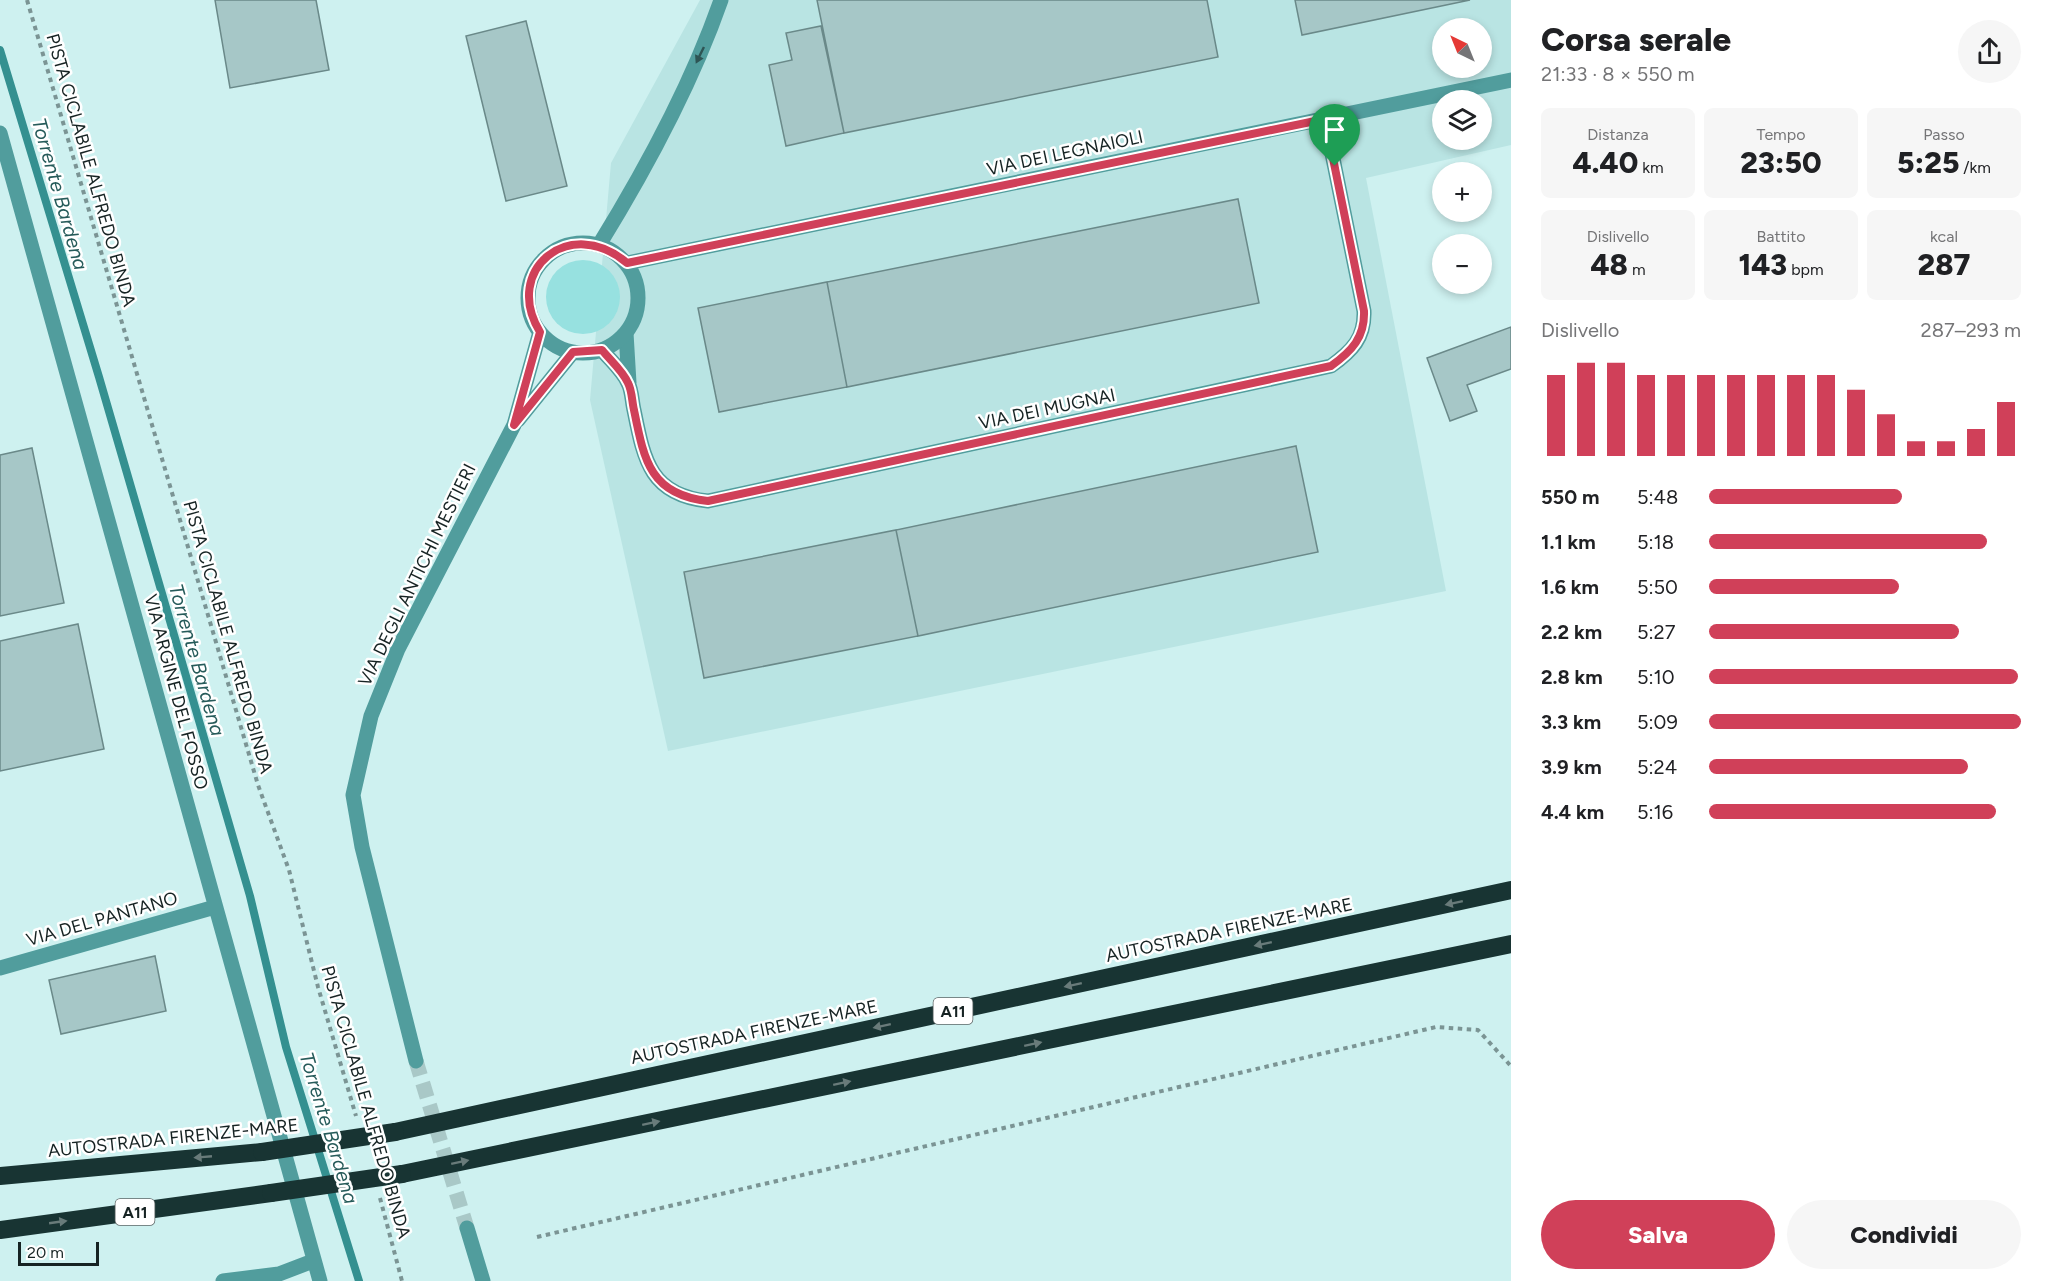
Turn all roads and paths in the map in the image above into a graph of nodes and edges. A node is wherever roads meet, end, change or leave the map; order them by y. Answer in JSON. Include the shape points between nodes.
{"nodes":[{"id":1,"x":27,"y":0,"type":"edge"},
{"id":2,"x":721,"y":0,"type":"edge"},
{"id":3,"x":1511,"y":80,"type":"edge"},
{"id":4,"x":1325,"y":119,"type":"junction"},
{"id":5,"x":0,"y":133,"type":"edge"},
{"id":6,"x":599,"y":245,"type":"junction"},
{"id":7,"x":627,"y":263,"type":"junction"},
{"id":8,"x":540,"y":332,"type":"junction"},
{"id":9,"x":626,"y":333,"type":"junction"},
{"id":10,"x":602,"y":350,"type":"junction"},
{"id":11,"x":573,"y":352,"type":"junction"},
{"id":12,"x":629,"y":383,"type":"junction"},
{"id":13,"x":514,"y":425,"type":"junction"},
{"id":14,"x":1511,"y":890,"type":"edge"},
{"id":15,"x":215,"y":907,"type":"junction"},
{"id":16,"x":1511,"y":944,"type":"edge"},
{"id":17,"x":0,"y":968,"type":"edge"},
{"id":18,"x":416,"y":1061,"type":"tunnel mouth"},
{"id":19,"x":1511,"y":1069,"type":"edge"},
{"id":20,"x":358,"y":1125,"type":"dead end"},
{"id":21,"x":0,"y":1176,"type":"edge"},
{"id":22,"x":378,"y":1193,"type":"dead end"},
{"id":23,"x":467,"y":1228,"type":"tunnel mouth"},
{"id":24,"x":0,"y":1230,"type":"edge"},
{"id":25,"x":537,"y":1237,"type":"dead end"},
{"id":26,"x":313,"y":1261,"type":"junction"},
{"id":27,"x":223,"y":1281,"type":"edge"},
{"id":28,"x":320,"y":1281,"type":"edge"},
{"id":29,"x":402,"y":1281,"type":"edge"},
{"id":30,"x":483,"y":1281,"type":"edge"}],
"edges":[{"from":1,"to":20,"type":"path","name":"PISTA CICLABILE ALFREDO BINDA","via":[[258,785],[289,870]]},
{"from":2,"to":6,"type":"street","one_way":true,"via":[[707,42],[641,177]]},
{"from":3,"to":4,"type":"street","name":"VIA DEI LEGNAIOLI"},
{"from":4,"to":7,"type":"street","name":"VIA DEI LEGNAIOLI"},
{"from":4,"to":12,"type":"street","name":"VIA DEI MUGNAI","via":[[1365,327],[1358,341],[1331,366],[708,501],[672,492],[649,469]]},
{"from":5,"to":15,"type":"street","name":"VIA ARGINE DEL FOSSO"},
{"from":6,"to":7,"type":"street"},
{"from":6,"to":8,"type":"street","via":[[568,245],[554,251],[533,275],[529,289],[532,320]]},
{"from":7,"to":9,"type":"street","via":[[638,290],[634,320]]},
{"from":8,"to":11,"type":"street","via":[[555,345]]},
{"from":8,"to":13,"type":"street","name":"VIA DEGLI ANTICHI MESTIERI"},
{"from":9,"to":10,"type":"street"},
{"from":9,"to":12,"type":"street"},
{"from":10,"to":11,"type":"street"},
{"from":10,"to":12,"type":"street","name":"VIA DEI MUGNAI"},
{"from":11,"to":13,"type":"street","name":"VIA DEGLI ANTICHI MESTIERI"},
{"from":13,"to":18,"type":"street","name":"VIA DEGLI ANTICHI MESTIERI","via":[[398,650],[371,716],[353,795],[362,847]]},
{"from":14,"to":21,"type":"highway","name":"AUTOSTRADA FIRENZE-MARE","number":"A11","one_way":true,"bridge":true,"via":[[395,1132],[262,1152]]},
{"from":15,"to":17,"type":"street","name":"VIA DEL PANTANO"},
{"from":15,"to":26,"type":"street","name":"VIA ARGINE DEL FOSSO"},
{"from":24,"to":16,"type":"highway","number":"A11","one_way":true,"bridge":true,"via":[[402,1174]]},
{"from":19,"to":25,"type":"path","via":[[1478,1030],[1436,1027]]},
{"from":22,"to":29,"type":"path","name":"PISTA CICLABILE ALFREDO BINDA"},
{"from":23,"to":30,"type":"street"},
{"from":26,"to":27,"type":"street","via":[[279,1274]]},
{"from":26,"to":28,"type":"street","name":"VIA ARGINE DEL FOSSO"}]}
